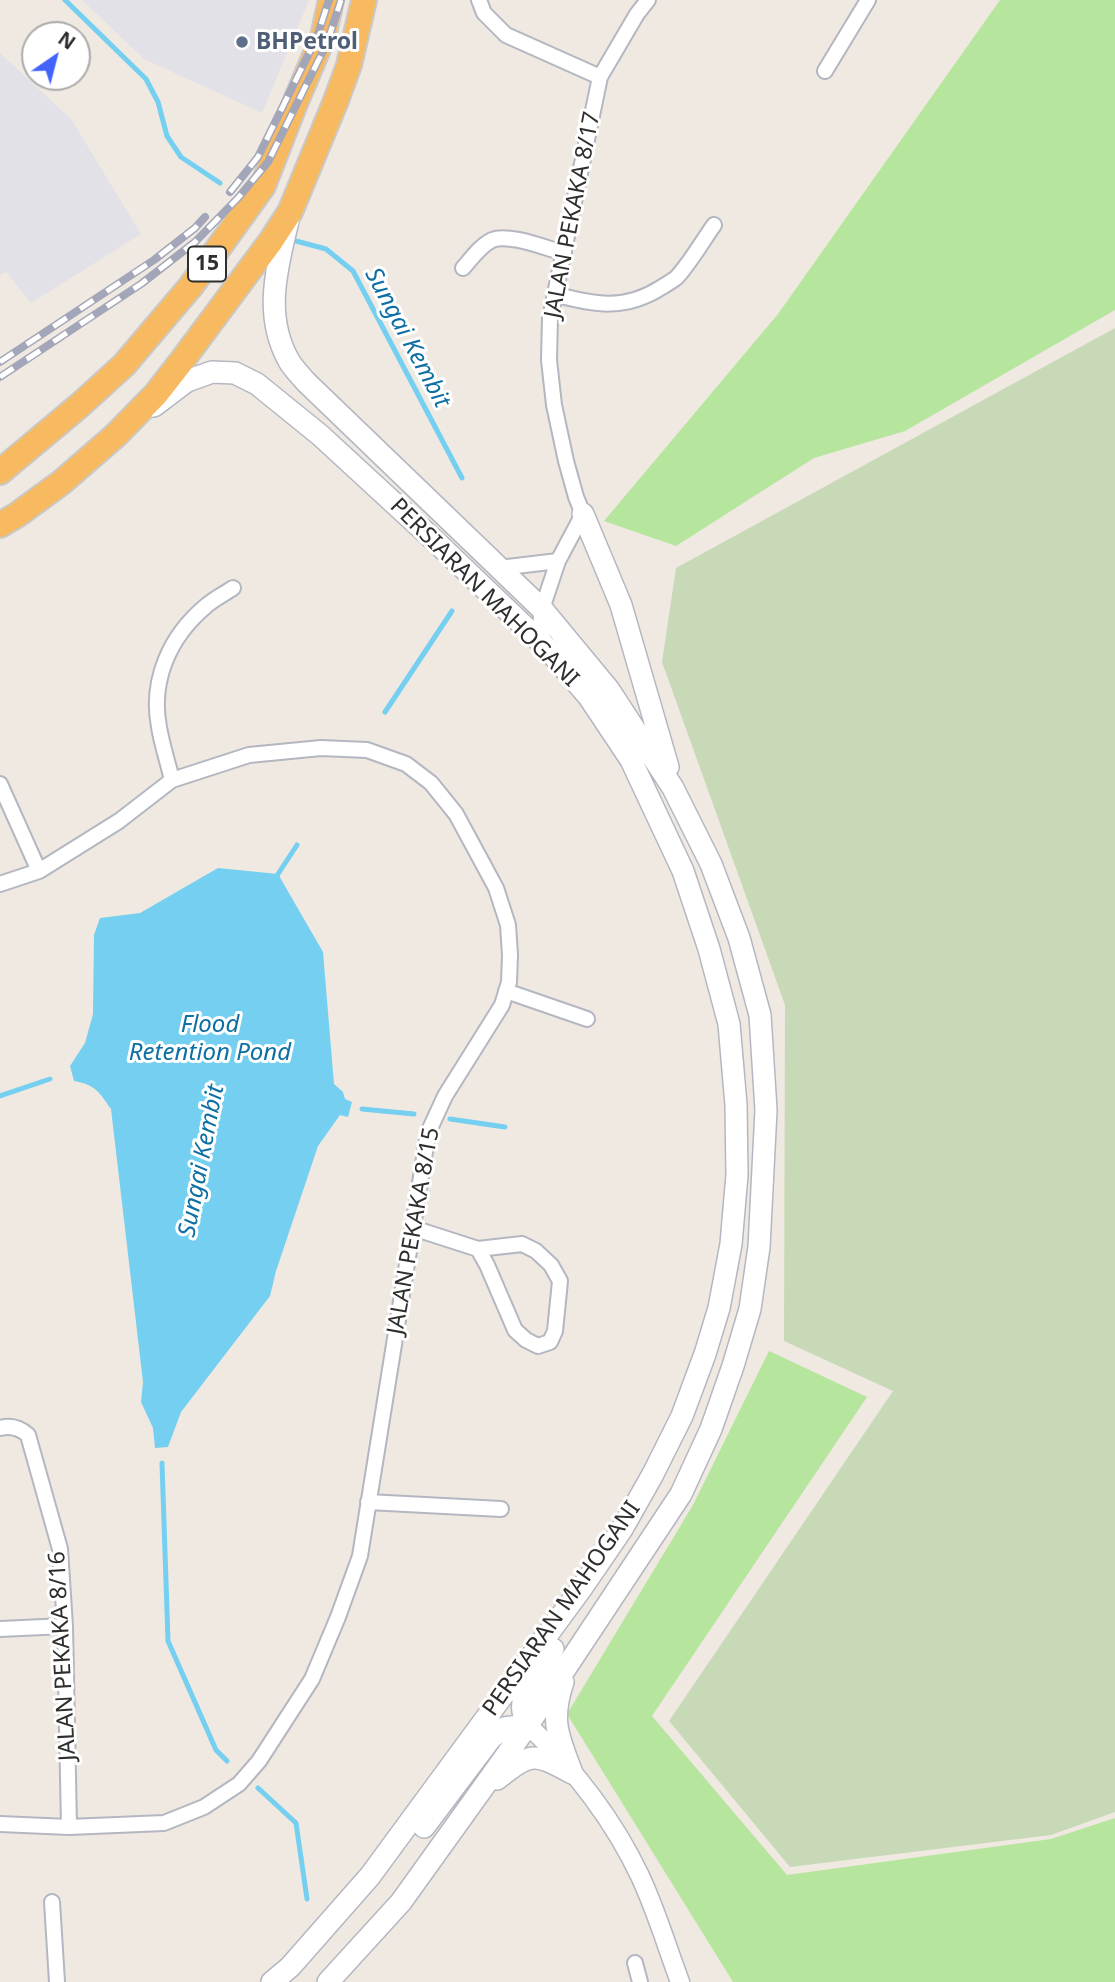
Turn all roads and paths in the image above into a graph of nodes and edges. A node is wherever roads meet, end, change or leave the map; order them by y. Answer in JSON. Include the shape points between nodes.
{"nodes":[{"id":1,"x":331,"y":0,"type":"edge"},
{"id":2,"x":365,"y":0,"type":"edge"},
{"id":3,"x":479,"y":0,"type":"edge"},
{"id":4,"x":648,"y":0,"type":"edge"},
{"id":5,"x":868,"y":0,"type":"edge"},
{"id":6,"x":825,"y":71,"type":"dead end"},
{"id":7,"x":600,"y":77,"type":"junction"},
{"id":8,"x":290,"y":212,"type":"junction"},
{"id":9,"x":714,"y":225,"type":"dead end"},
{"id":10,"x":564,"y":253,"type":"junction"},
{"id":11,"x":463,"y":268,"type":"dead end"},
{"id":12,"x":554,"y":294,"type":"junction"},
{"id":13,"x":116,"y":435,"type":"junction"},
{"id":14,"x":0,"y":472,"type":"edge"},
{"id":15,"x":583,"y":514,"type":"junction"},
{"id":16,"x":0,"y":525,"type":"edge"},
{"id":17,"x":558,"y":561,"type":"junction"},
{"id":18,"x":499,"y":568,"type":"junction"},
{"id":19,"x":233,"y":588,"type":"dead end"},
{"id":20,"x":542,"y":609,"type":"junction"},
{"id":21,"x":546,"y":647,"type":"junction"},
{"id":22,"x":172,"y":780,"type":"junction"},
{"id":23,"x":0,"y":784,"type":"edge"},
{"id":24,"x":673,"y":788,"type":"junction"},
{"id":25,"x":39,"y":871,"type":"junction"},
{"id":26,"x":0,"y":884,"type":"edge"},
{"id":27,"x":506,"y":991,"type":"junction"},
{"id":28,"x":587,"y":1019,"type":"dead end"},
{"id":29,"x":413,"y":1228,"type":"junction"},
{"id":30,"x":478,"y":1249,"type":"junction"},
{"id":31,"x":0,"y":1428,"type":"edge"},
{"id":32,"x":368,"y":1502,"type":"junction"},
{"id":33,"x":500,"y":1509,"type":"dead end"},
{"id":34,"x":581,"y":1589,"type":"junction"},
{"id":35,"x":65,"y":1626,"type":"junction"},
{"id":36,"x":0,"y":1629,"type":"edge"},
{"id":37,"x":571,"y":1660,"type":"junction"},
{"id":38,"x":527,"y":1725,"type":"junction"},
{"id":39,"x":572,"y":1773,"type":"junction"},
{"id":40,"x":478,"y":1795,"type":"junction"},
{"id":41,"x":0,"y":1824,"type":"edge"},
{"id":42,"x":69,"y":1827,"type":"junction"},
{"id":43,"x":370,"y":1876,"type":"junction"},
{"id":44,"x":52,"y":1902,"type":"dead end"},
{"id":45,"x":635,"y":1963,"type":"dead end"},
{"id":46,"x":57,"y":1982,"type":"edge"},
{"id":47,"x":272,"y":1982,"type":"edge"},
{"id":48,"x":328,"y":1982,"type":"edge"},
{"id":49,"x":640,"y":1982,"type":"edge"},
{"id":50,"x":680,"y":1982,"type":"edge"}],
"edges":[{"from":1,"to":14,"type":"highway","number":"15","via":[[323,37],[263,186],[191,286],[124,365]]},
{"from":2,"to":8,"type":"highway","number":"15","via":[[349,65]]},
{"from":3,"to":7,"type":"street","via":[[484,13],[506,34]]},
{"from":4,"to":7,"type":"street","name":"JALAN PEKAKA 8/17"},
{"from":5,"to":6,"type":"street"},
{"from":7,"to":10,"type":"street","name":"JALAN PEKAKA 8/17"},
{"from":8,"to":13,"type":"highway","number":"15","via":[[181,362]]},
{"from":8,"to":18,"type":"main road","name":"PERSIARAN MAHOGANI","via":[[275,276],[274,305],[279,339],[289,362]]},
{"from":9,"to":12,"type":"street","via":[[676,277],[653,293],[631,302],[608,304]]},
{"from":10,"to":11,"type":"street","via":[[505,237],[484,245]]},
{"from":10,"to":12,"type":"street","name":"JALAN PEKAKA 8/17"},
{"from":12,"to":15,"type":"street","name":"JALAN PEKAKA 8/17","via":[[550,318],[554,405]]},
{"from":13,"to":16,"type":"highway","number":"15","via":[[62,482]]},
{"from":13,"to":21,"type":"main road","name":"PERSIARAN MAHOGANI","via":[[187,381],[212,372],[235,373],[257,384],[330,444]]},
{"from":15,"to":17,"type":"street"},
{"from":15,"to":24,"type":"main road","via":[[621,605]]},
{"from":17,"to":18,"type":"street"},
{"from":17,"to":20,"type":"street"},
{"from":18,"to":20,"type":"main road","name":"PERSIARAN MAHOGANI"},
{"from":19,"to":22,"type":"street","via":[[206,605],[178,635],[157,687],[159,725]]},
{"from":20,"to":21,"type":"street","via":[[540,625]]},
{"from":20,"to":24,"type":"main road","name":"PERSIARAN MAHOGANI","via":[[609,690]]},
{"from":21,"to":34,"type":"main road","name":"PERSIARAN MAHOGANI","via":[[589,696],[631,760],[683,870],[729,1024],[736,1105],[737,1175],[731,1244],[705,1354],[682,1416],[653,1474]]},
{"from":22,"to":25,"type":"street","name":"JALAN PEKAKA 8/15"},
{"from":22,"to":27,"type":"street","name":"JALAN PEKAKA 8/15","via":[[249,755],[321,748],[367,750],[406,764],[431,783],[456,814],[496,888],[508,925]]},
{"from":23,"to":25,"type":"street"},
{"from":24,"to":37,"type":"main road","name":"PERSIARAN MAHOGANI","via":[[711,864],[739,938],[760,1015],[766,1110],[759,1247],[750,1309],[711,1429],[681,1494]]},
{"from":25,"to":26,"type":"street","name":"JALAN PEKAKA 8/15"},
{"from":27,"to":28,"type":"street"},
{"from":27,"to":29,"type":"street","name":"JALAN PEKAKA 8/15","via":[[428,1133]]},
{"from":29,"to":30,"type":"street"},
{"from":29,"to":32,"type":"street","name":"JALAN PEKAKA 8/15"},
{"from":30,"to":30,"type":"street","via":[[515,1330],[538,1346],[550,1342],[560,1281],[551,1265],[522,1244]]},
{"from":31,"to":35,"type":"street","name":"JALAN PEKAKA 8/16","via":[[13,1427],[28,1435],[60,1549]]},
{"from":32,"to":33,"type":"street"},
{"from":32,"to":42,"type":"street","name":"JALAN PEKAKA 8/15","via":[[360,1556],[312,1679],[239,1784],[204,1807],[164,1823]]},
{"from":34,"to":38,"type":"main road","via":[[570,1621],[524,1697]]},
{"from":34,"to":43,"type":"main road","name":"PERSIARAN MAHOGANI"},
{"from":35,"to":36,"type":"street"},
{"from":35,"to":42,"type":"street","name":"JALAN PEKAKA 8/16"},
{"from":37,"to":38,"type":"main road","name":"PERSIARAN MAHOGANI"},
{"from":37,"to":39,"type":"main road","via":[[555,1710]]},
{"from":38,"to":39,"type":"street"},
{"from":38,"to":40,"type":"main road","name":"PERSIARAN MAHOGANI"},
{"from":38,"to":43,"type":"main road","via":[[504,1728],[491,1738],[403,1854]]},
{"from":39,"to":40,"type":"main road","via":[[548,1759],[524,1759]]},
{"from":39,"to":50,"type":"street","via":[[597,1804],[640,1875]]},
{"from":40,"to":48,"type":"main road","name":"PERSIARAN MAHOGANI","via":[[401,1902]]},
{"from":41,"to":42,"type":"street","name":"JALAN PEKAKA 8/15"},
{"from":43,"to":47,"type":"main road","name":"PERSIARAN MAHOGANI"},
{"from":44,"to":46,"type":"street"},
{"from":45,"to":49,"type":"street"}]}
